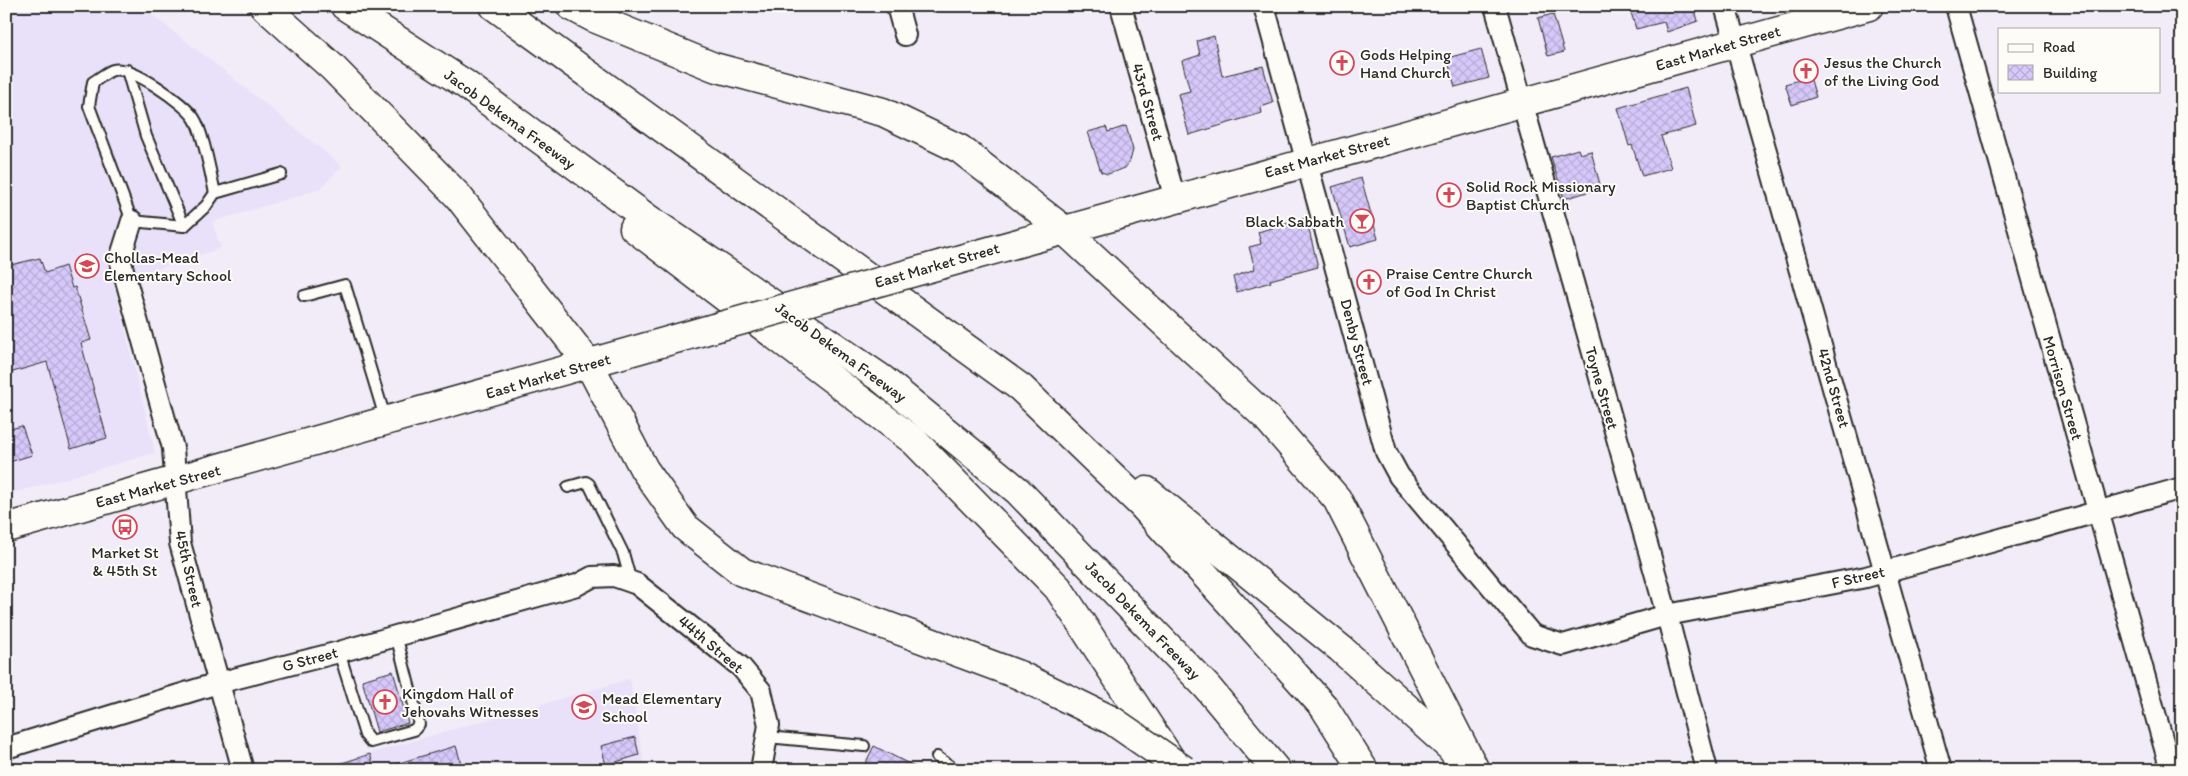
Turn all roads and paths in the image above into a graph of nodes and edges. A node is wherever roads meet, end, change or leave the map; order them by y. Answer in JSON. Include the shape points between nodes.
{"nodes":[{"id":1,"x":264,"y":6,"type":"edge"},
{"id":2,"x":345,"y":6,"type":"edge"},
{"id":3,"x":494,"y":6,"type":"edge"},
{"id":4,"x":572,"y":6,"type":"edge"},
{"id":5,"x":897,"y":6,"type":"edge"},
{"id":6,"x":1120,"y":6,"type":"edge"},
{"id":7,"x":1264,"y":6,"type":"edge"},
{"id":8,"x":1496,"y":6,"type":"edge"},
{"id":9,"x":1725,"y":6,"type":"edge"},
{"id":10,"x":1869,"y":6,"type":"edge"},
{"id":11,"x":1956,"y":6,"type":"edge"},
{"id":12,"x":905,"y":35,"type":"dead end"},
{"id":13,"x":1735,"y":43,"type":"junction"},
{"id":14,"x":128,"y":70,"type":"junction"},
{"id":15,"x":465,"y":84,"type":"junction"},
{"id":16,"x":1522,"y":103,"type":"junction"},
{"id":17,"x":1308,"y":162,"type":"junction"},
{"id":18,"x":280,"y":174,"type":"dead end"},
{"id":19,"x":215,"y":193,"type":"junction"},
{"id":20,"x":1175,"y":199,"type":"junction"},
{"id":21,"x":132,"y":222,"type":"junction"},
{"id":22,"x":184,"y":226,"type":"junction"},
{"id":23,"x":1062,"y":230,"type":"junction"},
{"id":24,"x":304,"y":296,"type":"dead end"},
{"id":25,"x":589,"y":364,"type":"junction"},
{"id":26,"x":1021,"y":388,"type":"junction"},
{"id":27,"x":386,"y":422,"type":"junction"},
{"id":28,"x":176,"y":481,"type":"junction"},
{"id":29,"x":568,"y":487,"type":"dead end"},
{"id":30,"x":2182,"y":488,"type":"edge"},
{"id":31,"x":2098,"y":511,"type":"junction"},
{"id":32,"x":6,"y":528,"type":"edge"},
{"id":33,"x":1886,"y":571,"type":"junction"},
{"id":34,"x":623,"y":579,"type":"junction"},
{"id":35,"x":1667,"y":615,"type":"junction"},
{"id":36,"x":396,"y":635,"type":"junction"},
{"id":37,"x":1532,"y":635,"type":"joint"},
{"id":38,"x":339,"y":652,"type":"junction"},
{"id":39,"x":218,"y":683,"type":"junction"},
{"id":40,"x":767,"y":737,"type":"junction"},
{"id":41,"x":864,"y":746,"type":"dead end"},
{"id":42,"x":6,"y":748,"type":"edge"},
{"id":43,"x":937,"y":757,"type":"dead end"},
{"id":44,"x":243,"y":770,"type":"edge"},
{"id":45,"x":761,"y":770,"type":"edge"},
{"id":46,"x":956,"y":770,"type":"edge"},
{"id":47,"x":1178,"y":770,"type":"edge"},
{"id":48,"x":1184,"y":770,"type":"edge"},
{"id":49,"x":1276,"y":770,"type":"edge"},
{"id":50,"x":1364,"y":770,"type":"edge"},
{"id":51,"x":1468,"y":770,"type":"edge"},
{"id":52,"x":1475,"y":770,"type":"edge"},
{"id":53,"x":1707,"y":770,"type":"edge"},
{"id":54,"x":1942,"y":770,"type":"edge"},
{"id":55,"x":2171,"y":770,"type":"edge"}],
"edges":[{"from":1,"to":25,"type":"main road","via":[[332,67],[458,196]]},
{"from":2,"to":15,"type":"main road","name":"Jacob Dekema Freeway"},
{"from":3,"to":26,"type":"main road"},
{"from":4,"to":23,"type":"main road","via":[[714,67],[883,112],[960,148]]},
{"from":5,"to":12,"type":"street"},
{"from":6,"to":20,"type":"street","name":"43rd Street"},
{"from":7,"to":17,"type":"street","name":"Denby Street"},
{"from":8,"to":16,"type":"street","name":"Toyne Street"},
{"from":9,"to":13,"type":"street","name":"42nd Street"},
{"from":10,"to":13,"type":"main road","name":"East Market Street"},
{"from":11,"to":31,"type":"street","name":"Morrison Street"},
{"from":13,"to":16,"type":"main road","name":"East Market Street"},
{"from":13,"to":33,"type":"street","name":"42nd Street"},
{"from":14,"to":19,"type":"lane","via":[[170,96],[194,119]]},
{"from":14,"to":21,"type":"lane","via":[[113,70],[93,82],[89,106]]},
{"from":14,"to":22,"type":"lane","via":[[146,136]]},
{"from":15,"to":47,"type":"main road","via":[[652,244],[914,441],[1058,588]]},
{"from":15,"to":49,"type":"main road","name":"Jacob Dekema Freeway","via":[[647,218],[882,379],[1018,491],[1207,686]]},
{"from":16,"to":17,"type":"main road","name":"East Market Street"},
{"from":16,"to":35,"type":"street","name":"Toyne Street"},
{"from":17,"to":20,"type":"main road","name":"East Market Street"},
{"from":17,"to":37,"type":"street","name":"Denby Street","via":[[1386,452],[1399,476]]},
{"from":18,"to":19,"type":"lane"},
{"from":19,"to":22,"type":"lane"},
{"from":20,"to":23,"type":"main road","name":"East Market Street"},
{"from":21,"to":22,"type":"lane"},
{"from":21,"to":28,"type":"street","name":"45th Street","via":[[120,260],[173,448]]},
{"from":23,"to":25,"type":"main road","name":"East Market Street","bridge":true},
{"from":23,"to":52,"type":"main road","via":[[1267,418],[1337,499]]},
{"from":24,"to":27,"type":"lane","via":[[345,285]]},
{"from":25,"to":27,"type":"main road","name":"East Market Street"},
{"from":25,"to":48,"type":"main road","bridge":true,"via":[[644,469],[684,528],[742,572],[1019,676],[1113,721]]},
{"from":26,"to":50,"type":"main road","via":[[1142,505],[1324,707]]},
{"from":26,"to":51,"type":"main road","via":[[1341,649],[1450,747]]},
{"from":27,"to":28,"type":"main road","name":"East Market Street"},
{"from":28,"to":32,"type":"main road","name":"East Market Street"},
{"from":28,"to":39,"type":"street","name":"45th Street","via":[[180,543]]},
{"from":29,"to":34,"type":"lane","via":[[589,484],[622,553]]},
{"from":30,"to":31,"type":"street","name":"F Street"},
{"from":31,"to":33,"type":"street","name":"F Street"},
{"from":31,"to":55,"type":"street","name":"Morrison Street"},
{"from":33,"to":35,"type":"street","name":"F Street"},
{"from":33,"to":54,"type":"street","name":"42nd Street"},
{"from":34,"to":36,"type":"street","name":"G Street","via":[[592,577],[577,585]]},
{"from":34,"to":40,"type":"street","name":"44th Street","via":[[637,584],[740,667],[761,691],[769,725]]},
{"from":35,"to":37,"type":"street","name":"F Street","via":[[1563,645]]},
{"from":35,"to":53,"type":"street","name":"Toyne Street"},
{"from":36,"to":38,"type":"street","name":"G Street"},
{"from":36,"to":38,"type":"lane","via":[[418,724],[414,730],[371,742],[365,735]]},
{"from":38,"to":39,"type":"street","name":"G Street"},
{"from":39,"to":42,"type":"street","name":"G Street"},
{"from":39,"to":44,"type":"street","name":"45th Street"},
{"from":40,"to":41,"type":"lane"},
{"from":40,"to":45,"type":"street","name":"44th Street"},
{"from":43,"to":46,"type":"lane"}]}
